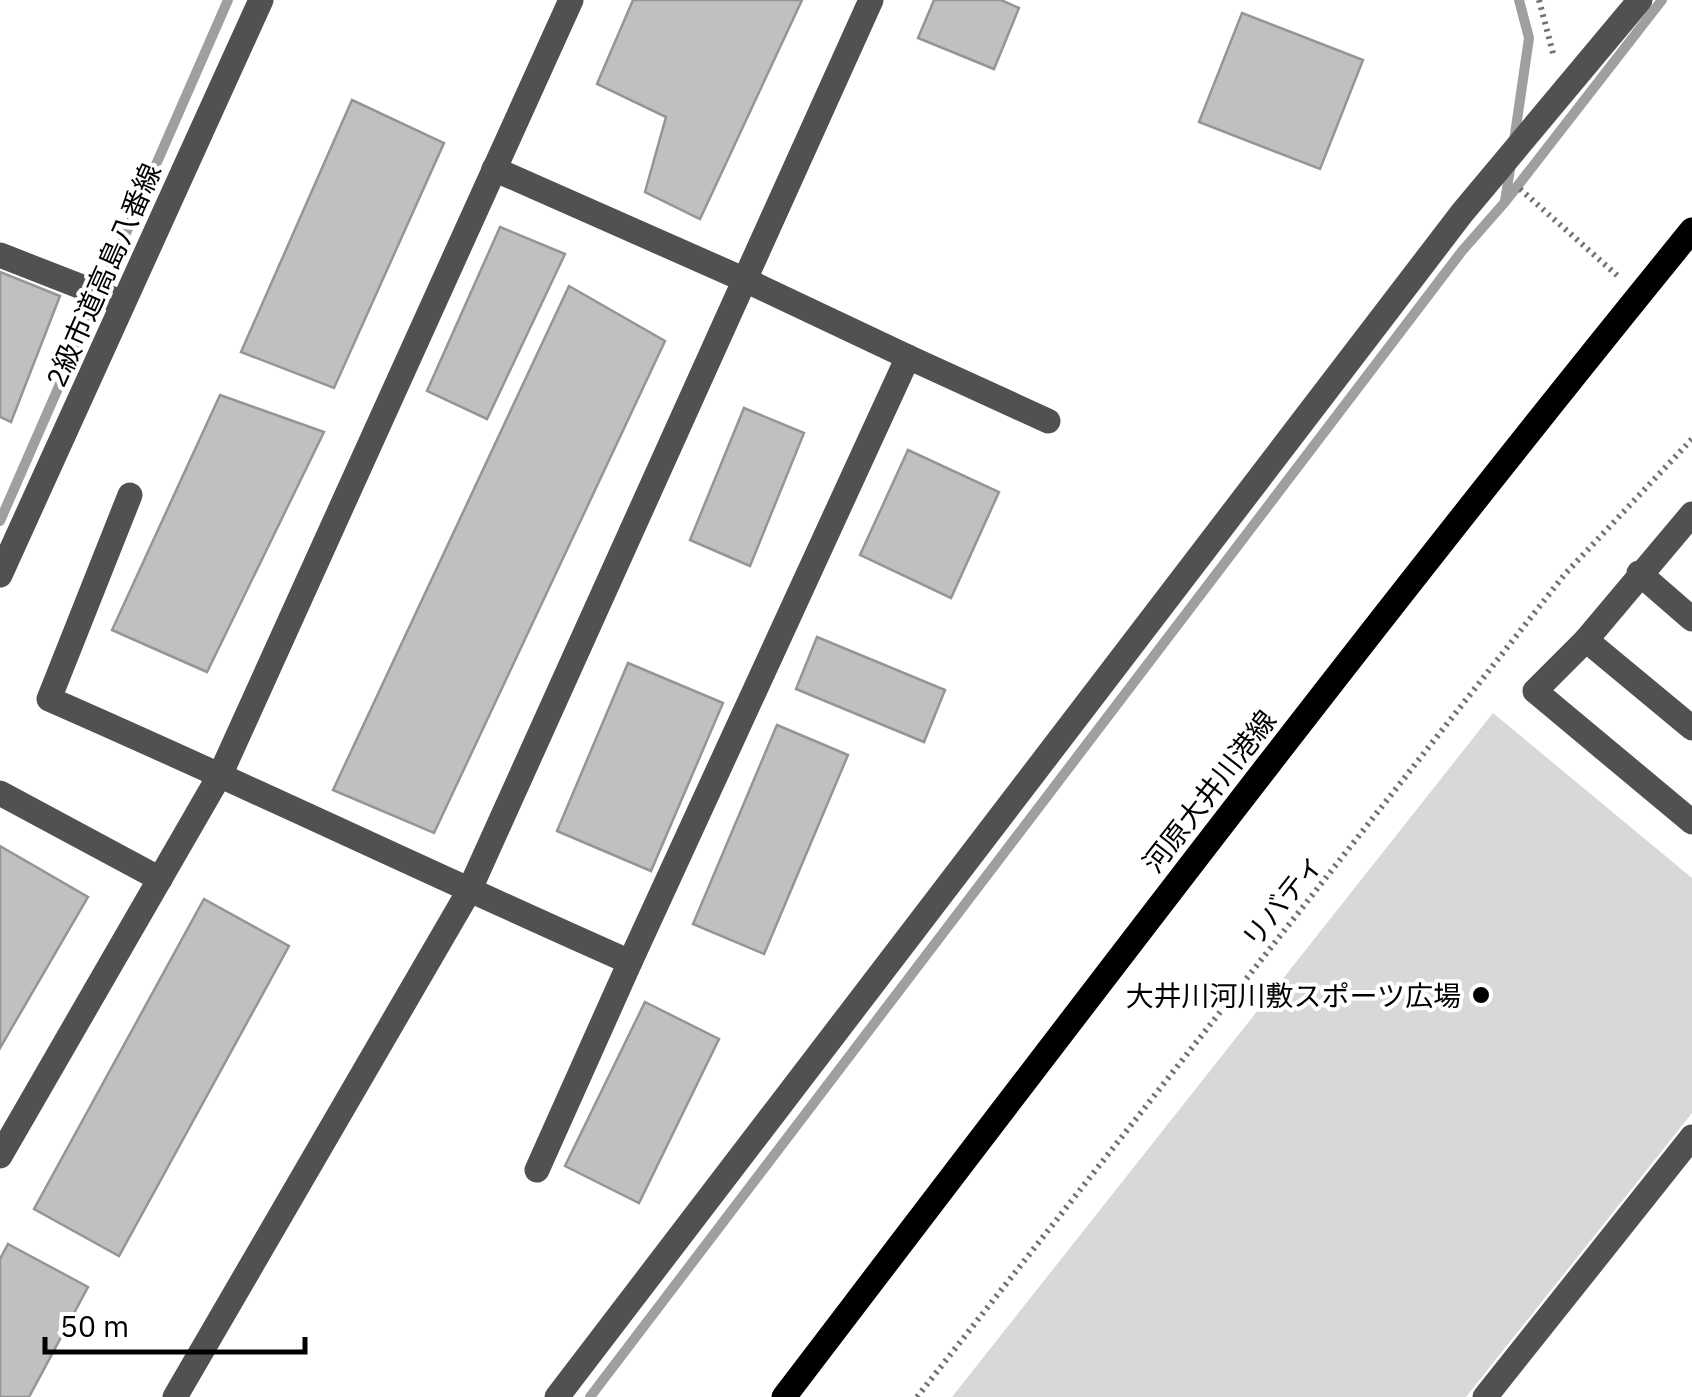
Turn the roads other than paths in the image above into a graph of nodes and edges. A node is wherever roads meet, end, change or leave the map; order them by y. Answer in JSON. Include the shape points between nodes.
{"nodes":[{"id":1,"x":261,"y":0,"type":"edge"},
{"id":2,"x":571,"y":0,"type":"edge"},
{"id":3,"x":871,"y":0,"type":"edge"},
{"id":4,"x":1640,"y":0,"type":"edge"},
{"id":5,"x":494,"y":169,"type":"junction"},
{"id":6,"x":1692,"y":230,"type":"edge"},
{"id":7,"x":0,"y":255,"type":"edge"},
{"id":8,"x":743,"y":279,"type":"junction"},
{"id":9,"x":123,"y":304,"type":"junction"},
{"id":10,"x":908,"y":358,"type":"junction"},
{"id":11,"x":1048,"y":420,"type":"dead end"},
{"id":12,"x":130,"y":495,"type":"dead end"},
{"id":13,"x":1692,"y":514,"type":"edge"},
{"id":14,"x":1639,"y":573,"type":"junction"},
{"id":15,"x":0,"y":574,"type":"edge"},
{"id":16,"x":1692,"y":619,"type":"edge"},
{"id":17,"x":1586,"y":640,"type":"junction"},
{"id":18,"x":1692,"y":728,"type":"edge"},
{"id":19,"x":220,"y":774,"type":"junction"},
{"id":20,"x":0,"y":793,"type":"edge"},
{"id":21,"x":1692,"y":822,"type":"edge"},
{"id":22,"x":160,"y":880,"type":"junction"},
{"id":23,"x":469,"y":891,"type":"junction"},
{"id":24,"x":630,"y":962,"type":"junction"},
{"id":25,"x":1692,"y":1137,"type":"edge"},
{"id":26,"x":0,"y":1156,"type":"edge"},
{"id":27,"x":537,"y":1170,"type":"dead end"},
{"id":28,"x":175,"y":1397,"type":"edge"},
{"id":29,"x":557,"y":1397,"type":"edge"},
{"id":30,"x":784,"y":1397,"type":"edge"},
{"id":31,"x":1484,"y":1397,"type":"edge"}],
"edges":[{"from":1,"to":9,"type":"street","name":"2級市道高島八番線"},
{"from":2,"to":5,"type":"street"},
{"from":3,"to":8,"type":"street"},
{"from":4,"to":29,"type":"street","via":[[1498,169]]},
{"from":5,"to":8,"type":"street"},
{"from":5,"to":19,"type":"street"},
{"from":6,"to":30,"type":"main road","name":"河原大井川港線","via":[[1170,891]]},
{"from":7,"to":9,"type":"street"},
{"from":8,"to":10,"type":"street"},
{"from":8,"to":23,"type":"street"},
{"from":9,"to":15,"type":"street","name":"2級市道高島八番線"},
{"from":10,"to":11,"type":"street"},
{"from":10,"to":24,"type":"street"},
{"from":12,"to":19,"type":"street","via":[[49,698]]},
{"from":13,"to":14,"type":"street"},
{"from":14,"to":16,"type":"street"},
{"from":14,"to":17,"type":"street"},
{"from":17,"to":18,"type":"street"},
{"from":17,"to":21,"type":"street","via":[[1535,691]]},
{"from":19,"to":22,"type":"street"},
{"from":19,"to":23,"type":"street"},
{"from":20,"to":22,"type":"street"},
{"from":22,"to":26,"type":"street"},
{"from":23,"to":24,"type":"street"},
{"from":23,"to":28,"type":"street"},
{"from":24,"to":27,"type":"street"},
{"from":25,"to":31,"type":"street"}]}
